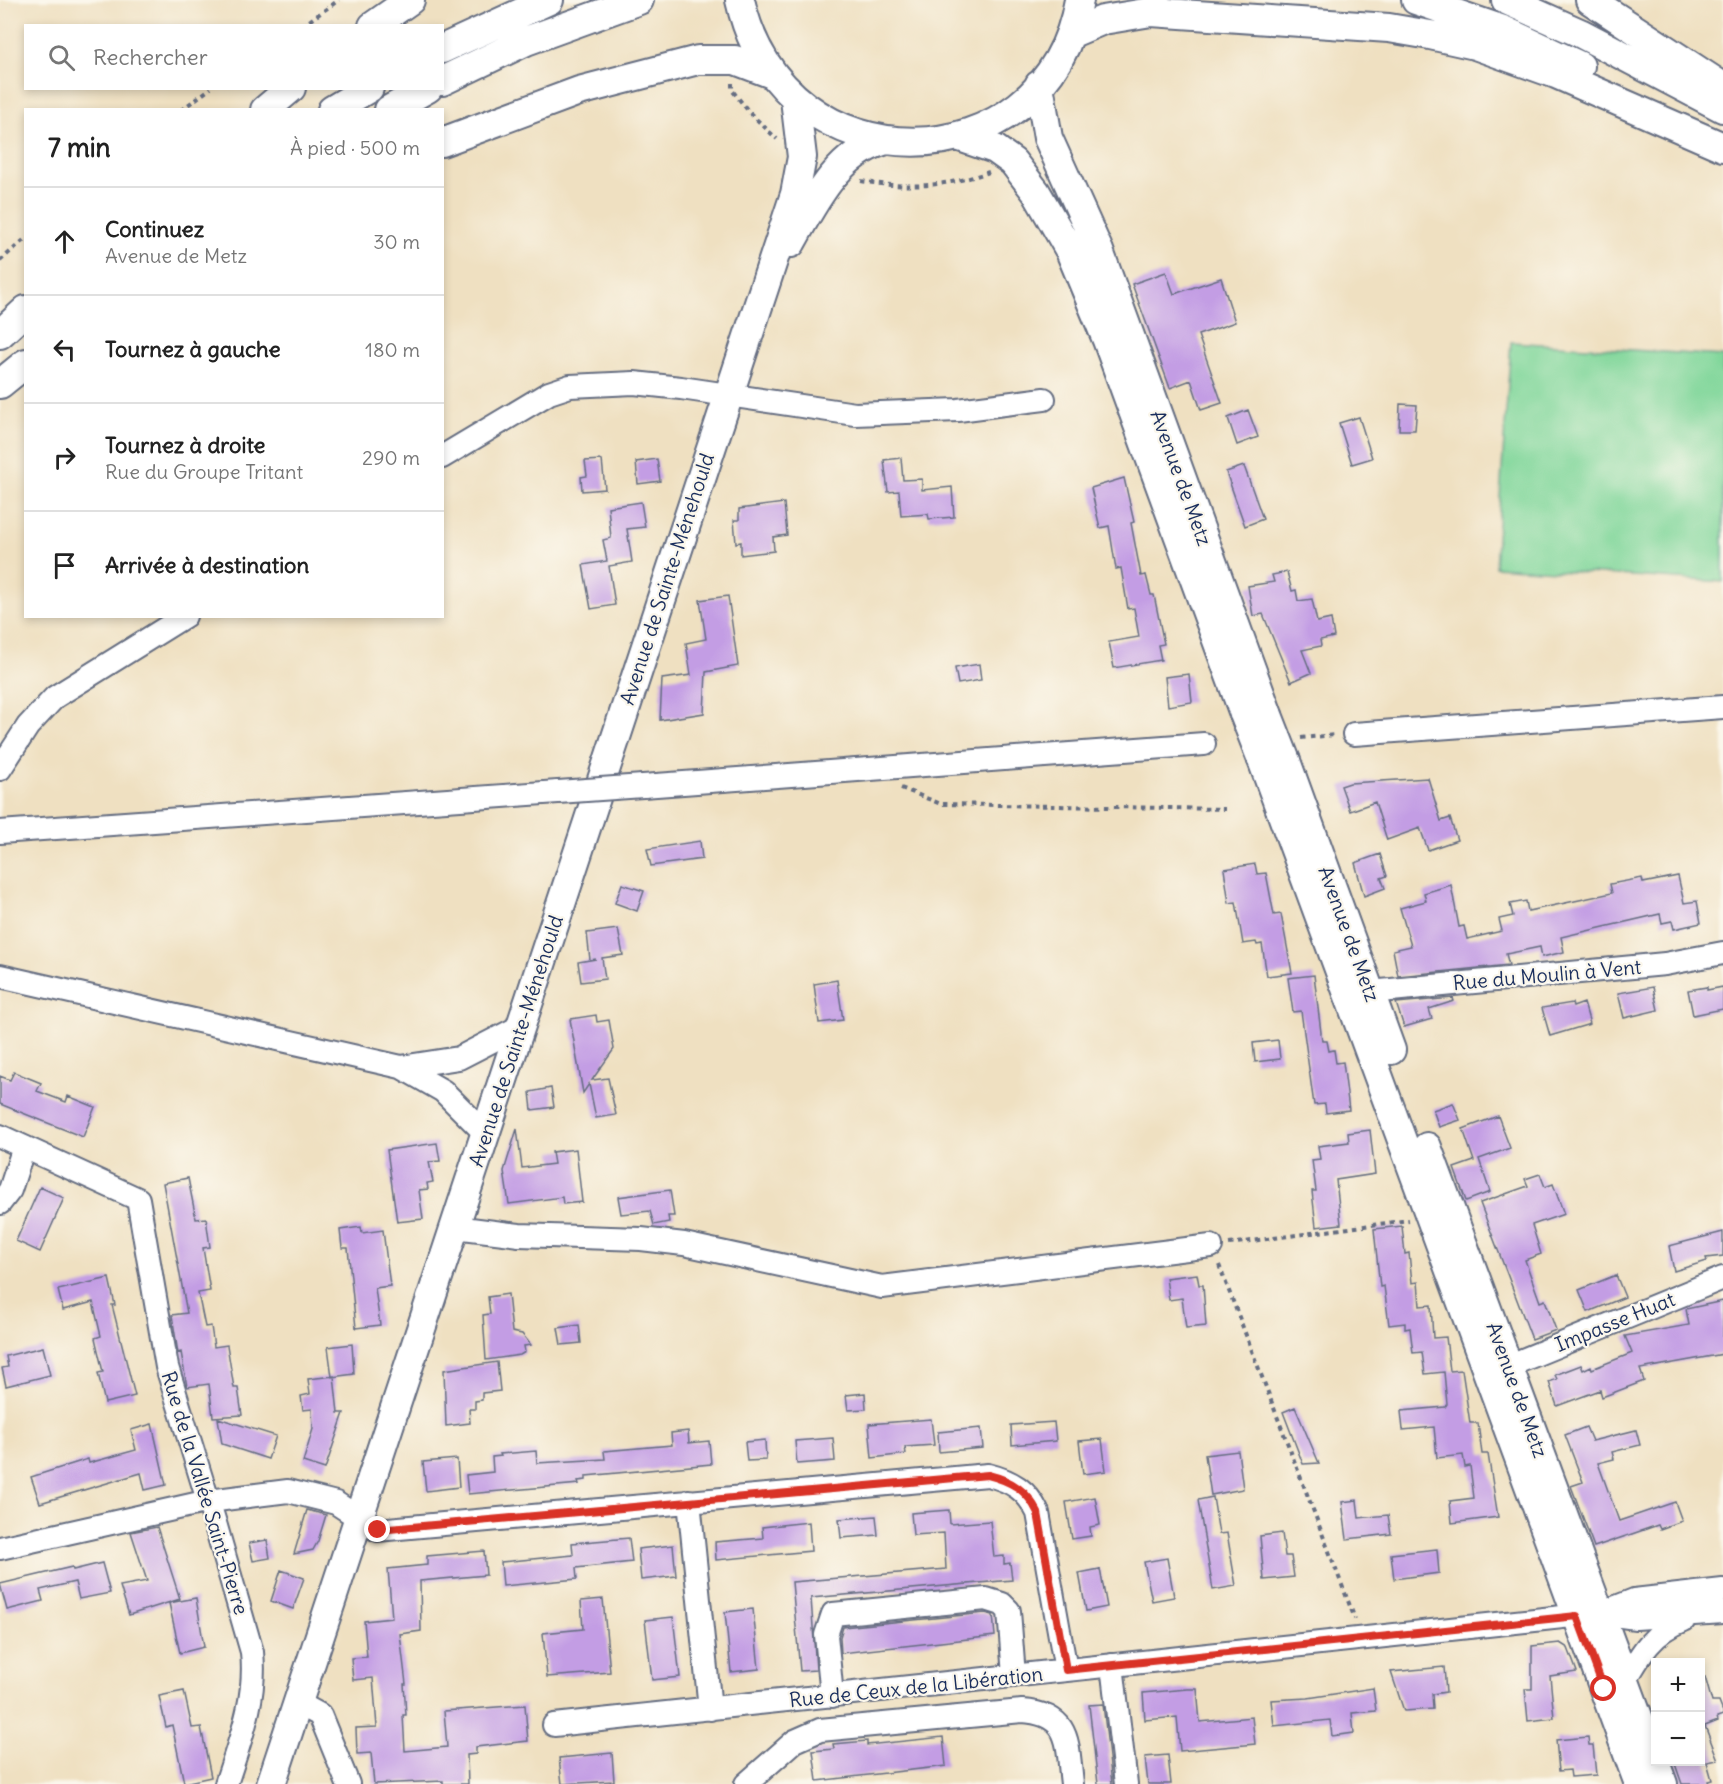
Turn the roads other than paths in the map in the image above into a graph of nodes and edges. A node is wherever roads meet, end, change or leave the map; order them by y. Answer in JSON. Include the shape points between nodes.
{"nodes":[{"id":1,"x":410,"y":0,"type":"edge"},
{"id":2,"x":549,"y":0,"type":"edge"},
{"id":3,"x":639,"y":0,"type":"edge"},
{"id":4,"x":740,"y":0,"type":"edge"},
{"id":5,"x":1079,"y":0,"type":"edge"},
{"id":6,"x":1416,"y":0,"type":"edge"},
{"id":7,"x":1506,"y":0,"type":"edge"},
{"id":8,"x":1590,"y":0,"type":"edge"},
{"id":9,"x":376,"y":24,"type":"edge"},
{"id":10,"x":1070,"y":34,"type":"junction"},
{"id":11,"x":444,"y":48,"type":"edge"},
{"id":12,"x":772,"y":74,"type":"junction"},
{"id":13,"x":444,"y":80,"type":"edge"},
{"id":14,"x":1039,"y":85,"type":"junction"},
{"id":15,"x":1723,"y":87,"type":"edge"},
{"id":16,"x":289,"y":90,"type":"edge"},
{"id":17,"x":366,"y":90,"type":"edge"},
{"id":18,"x":424,"y":90,"type":"edge"},
{"id":19,"x":795,"y":99,"type":"junction"},
{"id":20,"x":267,"y":108,"type":"edge"},
{"id":21,"x":335,"y":108,"type":"edge"},
{"id":22,"x":393,"y":108,"type":"edge"},
{"id":23,"x":1723,"y":108,"type":"edge"},
{"id":24,"x":957,"y":136,"type":"junction"},
{"id":25,"x":444,"y":141,"type":"edge"},
{"id":26,"x":884,"y":141,"type":"junction"},
{"id":27,"x":1723,"y":145,"type":"edge"},
{"id":28,"x":761,"y":298,"type":"junction"},
{"id":29,"x":24,"y":312,"type":"edge"},
{"id":30,"x":24,"y":323,"type":"edge"},
{"id":31,"x":0,"y":334,"type":"edge"},
{"id":32,"x":0,"y":339,"type":"edge"},
{"id":33,"x":24,"y":365,"type":"edge"},
{"id":34,"x":24,"y":380,"type":"edge"},
{"id":35,"x":0,"y":384,"type":"edge"},
{"id":36,"x":728,"y":394,"type":"junction"},
{"id":37,"x":0,"y":396,"type":"edge"},
{"id":38,"x":1044,"y":399,"type":"dead end"},
{"id":39,"x":444,"y":456,"type":"edge"},
{"id":40,"x":182,"y":618,"type":"edge"},
{"id":41,"x":1723,"y":707,"type":"edge"},
{"id":42,"x":1256,"y":714,"type":"junction"},
{"id":43,"x":1354,"y":734,"type":"dead end"},
{"id":44,"x":1204,"y":744,"type":"dead end"},
{"id":45,"x":1274,"y":760,"type":"junction"},
{"id":46,"x":0,"y":769,"type":"edge"},
{"id":47,"x":0,"y":832,"type":"edge"},
{"id":48,"x":1723,"y":953,"type":"edge"},
{"id":49,"x":0,"y":976,"type":"edge"},
{"id":50,"x":1370,"y":992,"type":"junction"},
{"id":51,"x":521,"y":1026,"type":"junction"},
{"id":52,"x":401,"y":1067,"type":"junction"},
{"id":53,"x":486,"y":1134,"type":"junction"},
{"id":54,"x":0,"y":1136,"type":"edge"},
{"id":55,"x":24,"y":1147,"type":"junction"},
{"id":56,"x":0,"y":1203,"type":"edge"},
{"id":57,"x":455,"y":1227,"type":"junction"},
{"id":58,"x":1211,"y":1246,"type":"road end"},
{"id":59,"x":1723,"y":1278,"type":"edge"},
{"id":60,"x":1508,"y":1366,"type":"junction"},
{"id":61,"x":208,"y":1501,"type":"junction"},
{"id":62,"x":689,"y":1501,"type":"junction"},
{"id":63,"x":360,"y":1516,"type":"junction"},
{"id":64,"x":0,"y":1548,"type":"edge"},
{"id":65,"x":1723,"y":1590,"type":"edge"},
{"id":66,"x":1723,"y":1612,"type":"edge"},
{"id":67,"x":1588,"y":1615,"type":"junction"},
{"id":68,"x":1696,"y":1615,"type":"junction"},
{"id":69,"x":1112,"y":1665,"type":"junction"},
{"id":70,"x":1066,"y":1670,"type":"junction"},
{"id":71,"x":1014,"y":1676,"type":"junction"},
{"id":72,"x":1625,"y":1681,"type":"junction"},
{"id":73,"x":832,"y":1696,"type":"junction"},
{"id":74,"x":298,"y":1703,"type":"junction"},
{"id":75,"x":710,"y":1709,"type":"junction"},
{"id":76,"x":554,"y":1725,"type":"dead end"},
{"id":77,"x":226,"y":1784,"type":"edge"},
{"id":78,"x":271,"y":1784,"type":"edge"},
{"id":79,"x":348,"y":1784,"type":"edge"},
{"id":80,"x":746,"y":1784,"type":"edge"},
{"id":81,"x":1072,"y":1784,"type":"edge"},
{"id":82,"x":1126,"y":1784,"type":"edge"},
{"id":83,"x":1639,"y":1784,"type":"edge"},
{"id":84,"x":1663,"y":1784,"type":"edge"}],
"edges":[{"from":1,"to":9,"type":"main road"},
{"from":2,"to":11,"type":"main road"},
{"from":3,"to":13,"type":"main road","via":[[526,41]]},
{"from":4,"to":12,"type":"main road","via":[[751,36]]},
{"from":5,"to":10,"type":"main road"},
{"from":6,"to":27,"type":"main road","via":[[1503,30],[1552,52],[1651,102]]},
{"from":7,"to":23,"type":"main road","via":[[1580,33]]},
{"from":8,"to":15,"type":"main road"},
{"from":10,"to":14,"type":"main road"},
{"from":10,"to":27,"type":"main road","via":[[1110,18],[1151,12],[1430,34],[1475,45],[1556,74]]},
{"from":12,"to":19,"type":"main road"},
{"from":12,"to":25,"type":"main road","via":[[735,60],[698,60],[579,91]]},
{"from":14,"to":24,"type":"main road","via":[[1001,116]]},
{"from":14,"to":42,"type":"main road","name":"Avenue de Metz","via":[[1048,138],[1099,251]]},
{"from":16,"to":20,"type":"main road"},
{"from":17,"to":21,"type":"main road"},
{"from":18,"to":22,"type":"main road"},
{"from":19,"to":26,"type":"main road","via":[[845,130]]},
{"from":19,"to":28,"type":"main road","name":"Avenue de Sainte-Ménehould","via":[[802,138],[800,175]]},
{"from":24,"to":26,"type":"main road","via":[[908,143]]},
{"from":24,"to":42,"type":"main road","name":"Avenue de Metz","via":[[995,149],[1013,162],[1070,250]]},
{"from":26,"to":28,"type":"main road","name":"Avenue de Sainte-Ménehould","via":[[853,156],[829,182]]},
{"from":28,"to":36,"type":"main road","name":"Avenue de Sainte-Ménehould"},
{"from":29,"to":31,"type":"main road"},
{"from":30,"to":32,"type":"main road"},
{"from":33,"to":35,"type":"main road"},
{"from":34,"to":37,"type":"main road"},
{"from":36,"to":38,"type":"street","via":[[855,414],[958,410]]},
{"from":36,"to":39,"type":"street","via":[[634,383],[570,386],[549,393]]},
{"from":36,"to":51,"type":"main road","name":"Avenue de Sainte-Ménehould"},
{"from":40,"to":46,"type":"street","via":[[55,697],[28,726]]},
{"from":41,"to":43,"type":"street"},
{"from":42,"to":45,"type":"main road","name":"Avenue de Metz","bridge":true},
{"from":44,"to":47,"type":"street","bridge":true},
{"from":45,"to":50,"type":"main road","name":"Avenue de Metz"},
{"from":45,"to":67,"type":"main road","name":"Avenue de Metz","via":[[1432,1218]]},
{"from":48,"to":50,"type":"street","name":"Rue du Moulin à Vent","via":[[1665,964]]},
{"from":49,"to":52,"type":"street"},
{"from":50,"to":60,"type":"main road","name":"Avenue de Metz"},
{"from":51,"to":52,"type":"street","via":[[459,1058]]},
{"from":51,"to":53,"type":"main road","name":"Avenue de Sainte-Ménehould"},
{"from":52,"to":53,"type":"street","via":[[443,1091]]},
{"from":53,"to":57,"type":"main road","name":"Avenue de Sainte-Ménehould"},
{"from":54,"to":55,"type":"street"},
{"from":55,"to":56,"type":"street","via":[[10,1190]]},
{"from":55,"to":61,"type":"street","name":"Rue de la Vallée Saint-Pierre","via":[[138,1199],[166,1367]]},
{"from":57,"to":58,"type":"street","via":[[684,1245],[882,1287]]},
{"from":57,"to":63,"type":"main road","name":"Avenue de Sainte-Ménehould"},
{"from":59,"to":60,"type":"street","name":"Impasse Huat"},
{"from":60,"to":67,"type":"main road","name":"Avenue de Metz"},
{"from":61,"to":63,"type":"street","via":[[288,1491],[336,1503]]},
{"from":61,"to":64,"type":"street"},
{"from":61,"to":77,"type":"street","name":"Rue de la Vallée Saint-Pierre","via":[[245,1624],[254,1673],[251,1706]]},
{"from":62,"to":63,"type":"street","via":[[378,1530]]},
{"from":62,"to":70,"type":"street","via":[[974,1475],[1014,1483],[1038,1513]]},
{"from":62,"to":75,"type":"street"},
{"from":63,"to":74,"type":"main road","name":"Avenue de Sainte-Ménehould"},
{"from":65,"to":67,"type":"street","via":[[1634,1600]]},
{"from":66,"to":68,"type":"street"},
{"from":67,"to":68,"type":"street"},
{"from":67,"to":69,"type":"street","name":"Rue de Ceux de la Libération"},
{"from":67,"to":72,"type":"main road","name":"Avenue de Metz"},
{"from":67,"to":83,"type":"main road","name":"Avenue de Metz"},
{"from":68,"to":72,"type":"street","via":[[1657,1634]]},
{"from":69,"to":70,"type":"street","name":"Rue de Ceux de la Libération"},
{"from":69,"to":82,"type":"street"},
{"from":70,"to":71,"type":"street","name":"Rue de Ceux de la Libération"},
{"from":71,"to":73,"type":"street","name":"Rue de Ceux de la Libération"},
{"from":71,"to":73,"type":"street","via":[[1009,1611],[1002,1604],[986,1599],[833,1614],[826,1635]]},
{"from":72,"to":84,"type":"main road","name":"Avenue de Metz"},
{"from":73,"to":75,"type":"street","name":"Rue de Ceux de la Libération"},
{"from":74,"to":78,"type":"main road","name":"Avenue de Sainte-Ménehould"},
{"from":74,"to":79,"type":"street","via":[[320,1715]]},
{"from":75,"to":76,"type":"street","name":"Rue de Ceux de la Libération"},
{"from":80,"to":81,"type":"street","via":[[789,1746],[820,1730],[1022,1712],[1048,1716],[1064,1730]]}]}
